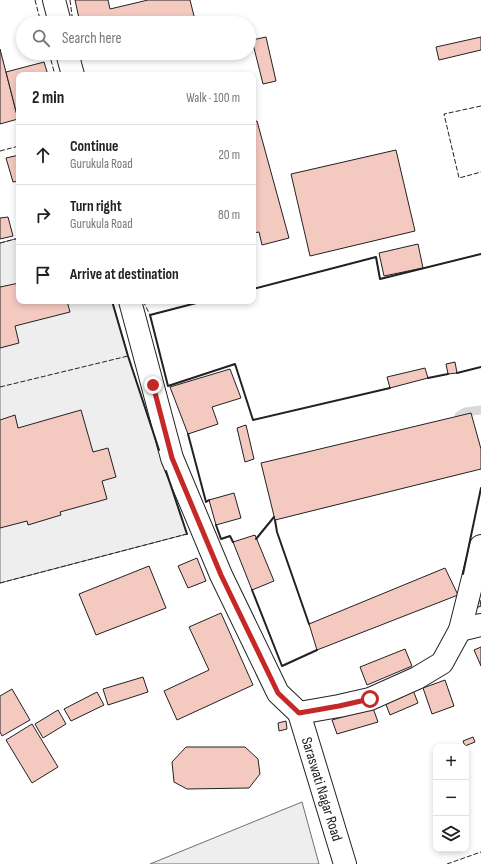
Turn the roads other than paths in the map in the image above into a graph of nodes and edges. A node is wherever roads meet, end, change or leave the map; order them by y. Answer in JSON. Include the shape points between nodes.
{"nodes":[{"id":1,"x":54,"y":0,"type":"edge"},
{"id":2,"x":58,"y":16,"type":"edge"},
{"id":3,"x":69,"y":60,"type":"edge"},
{"id":4,"x":72,"y":72,"type":"edge"},
{"id":5,"x":131,"y":304,"type":"edge"},
{"id":6,"x":481,"y":546,"type":"edge"},
{"id":7,"x":481,"y":625,"type":"edge"},
{"id":8,"x":460,"y":630,"type":"junction"},
{"id":9,"x":299,"y":713,"type":"junction"},
{"id":10,"x":345,"y":864,"type":"edge"}],
"edges":[{"from":1,"to":2,"type":"street"},
{"from":3,"to":4,"type":"street"},
{"from":5,"to":9,"type":"street","via":[[172,458],[221,575],[278,693]]},
{"from":6,"to":8,"type":"street"},
{"from":7,"to":8,"type":"street"},
{"from":8,"to":9,"type":"street","via":[[442,663],[417,678],[370,699]]},
{"from":9,"to":10,"type":"street","name":"Saraswati Nagar Road"}]}
